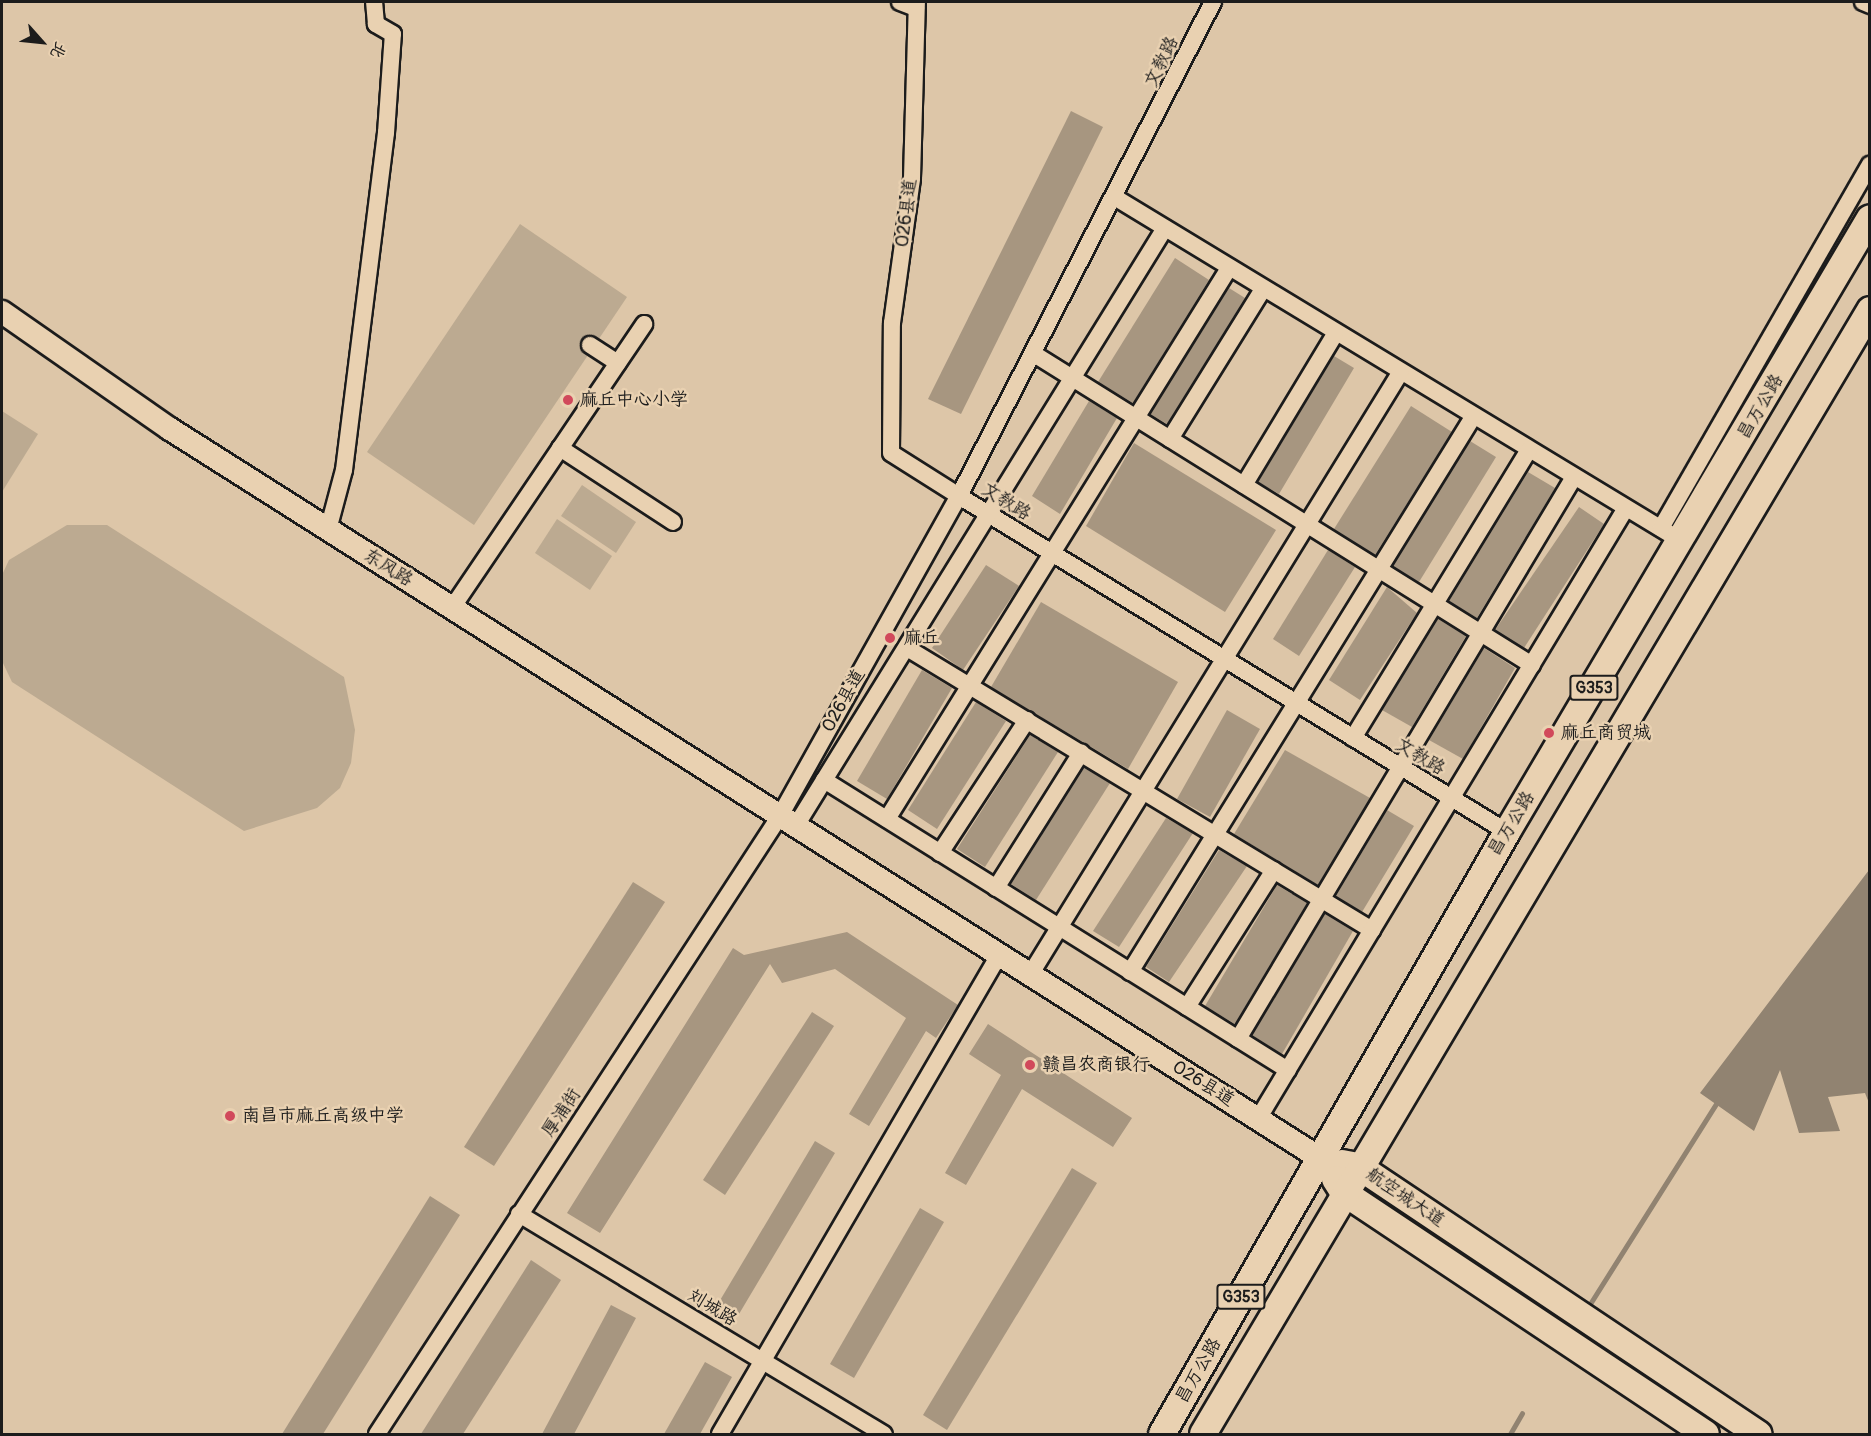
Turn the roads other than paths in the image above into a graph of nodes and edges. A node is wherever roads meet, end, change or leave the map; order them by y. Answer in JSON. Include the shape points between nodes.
{"nodes":[{"id":1,"x":374,"y":2,"type":"edge"},
{"id":2,"x":900,"y":2,"type":"edge"},
{"id":3,"x":1213,"y":2,"type":"edge"},
{"id":4,"x":1863,"y":2,"type":"edge"},
{"id":5,"x":917,"y":5,"type":"edge"},
{"id":6,"x":1869,"y":5,"type":"edge"},
{"id":7,"x":1869,"y":165,"type":"edge"},
{"id":8,"x":1116,"y":198,"type":"junction"},
{"id":9,"x":1869,"y":218,"type":"edge"},
{"id":10,"x":1165,"y":228,"type":"junction"},
{"id":11,"x":1229,"y":268,"type":"junction"},
{"id":12,"x":1263,"y":289,"type":"junction"},
{"id":13,"x":1869,"y":310,"type":"edge"},
{"id":14,"x":2,"y":312,"type":"edge"},
{"id":15,"x":644,"y":324,"type":"dead end"},
{"id":16,"x":1869,"y":332,"type":"edge"},
{"id":17,"x":1335,"y":334,"type":"junction"},
{"id":18,"x":1869,"y":337,"type":"edge"},
{"id":19,"x":590,"y":345,"type":"dead end"},
{"id":20,"x":1034,"y":354,"type":"junction"},
{"id":21,"x":1851,"y":357,"type":"junction"},
{"id":22,"x":618,"y":363,"type":"junction"},
{"id":23,"x":1400,"y":374,"type":"junction"},
{"id":24,"x":1073,"y":379,"type":"junction"},
{"id":25,"x":1473,"y":417,"type":"junction"},
{"id":26,"x":1136,"y":418,"type":"junction"},
{"id":27,"x":1799,"y":428,"type":"junction"},
{"id":28,"x":1170,"y":439,"type":"junction"},
{"id":29,"x":560,"y":448,"type":"junction"},
{"id":30,"x":1529,"y":450,"type":"junction"},
{"id":31,"x":1574,"y":477,"type":"junction"},
{"id":32,"x":1244,"y":485,"type":"junction"},
{"id":33,"x":959,"y":496,"type":"junction"},
{"id":34,"x":1626,"y":507,"type":"junction"},
{"id":35,"x":989,"y":515,"type":"junction"},
{"id":36,"x":673,"y":522,"type":"dead end"},
{"id":37,"x":1308,"y":525,"type":"junction"},
{"id":38,"x":1661,"y":528,"type":"junction"},
{"id":39,"x":328,"y":530,"type":"junction"},
{"id":40,"x":1683,"y":542,"type":"junction"},
{"id":41,"x":1052,"y":554,"type":"junction"},
{"id":42,"x":1379,"y":569,"type":"junction"},
{"id":43,"x":1434,"y":604,"type":"junction"},
{"id":44,"x":452,"y":608,"type":"junction"},
{"id":45,"x":1481,"y":633,"type":"junction"},
{"id":46,"x":907,"y":648,"type":"junction"},
{"id":47,"x":1225,"y":660,"type":"junction"},
{"id":48,"x":1532,"y":664,"type":"junction"},
{"id":49,"x":970,"y":686,"type":"junction"},
{"id":50,"x":1296,"y":704,"type":"junction"},
{"id":51,"x":1027,"y":720,"type":"junction"},
{"id":52,"x":1353,"y":738,"type":"junction"},
{"id":53,"x":1081,"y":753,"type":"junction"},
{"id":54,"x":1400,"y":767,"type":"junction"},
{"id":55,"x":824,"y":780,"type":"junction"},
{"id":56,"x":1144,"y":791,"type":"junction"},
{"id":57,"x":1451,"y":798,"type":"junction"},
{"id":58,"x":789,"y":819,"type":"junction"},
{"id":59,"x":887,"y":819,"type":"junction"},
{"id":60,"x":1507,"y":832,"type":"junction"},
{"id":61,"x":1215,"y":834,"type":"junction"},
{"id":62,"x":940,"y":853,"type":"junction"},
{"id":63,"x":1274,"y":870,"type":"junction"},
{"id":64,"x":996,"y":888,"type":"junction"},
{"id":65,"x":1322,"y":899,"type":"junction"},
{"id":66,"x":1059,"y":927,"type":"junction"},
{"id":67,"x":1372,"y":930,"type":"junction"},
{"id":68,"x":999,"y":954,"type":"junction"},
{"id":69,"x":1130,"y":972,"type":"junction"},
{"id":70,"x":1030,"y":975,"type":"junction"},
{"id":71,"x":1187,"y":1007,"type":"junction"},
{"id":72,"x":1238,"y":1039,"type":"junction"},
{"id":73,"x":1288,"y":1070,"type":"junction"},
{"id":74,"x":1258,"y":1119,"type":"junction"},
{"id":75,"x":1321,"y":1159,"type":"junction"},
{"id":76,"x":1358,"y":1166,"type":"junction"},
{"id":77,"x":1343,"y":1192,"type":"junction"},
{"id":78,"x":519,"y":1214,"type":"junction"},
{"id":79,"x":762,"y":1361,"type":"junction"},
{"id":80,"x":377,"y":1434,"type":"edge"},
{"id":81,"x":720,"y":1434,"type":"edge"},
{"id":82,"x":884,"y":1434,"type":"edge"},
{"id":83,"x":1162,"y":1434,"type":"edge"},
{"id":84,"x":1203,"y":1434,"type":"edge"},
{"id":85,"x":1706,"y":1434,"type":"edge"},
{"id":86,"x":1759,"y":1434,"type":"edge"}],
"edges":[{"from":1,"to":39,"type":"street","via":[[376,24],[393,34],[386,133],[344,470]]},
{"from":2,"to":5,"type":"street"},
{"from":3,"to":8,"type":"street","name":"文教路"},
{"from":4,"to":6,"type":"street"},
{"from":5,"to":33,"type":"street","name":"026县道","via":[[912,178],[892,323],[891,453]]},
{"from":7,"to":38,"type":"street"},
{"from":8,"to":10,"type":"street"},
{"from":8,"to":20,"type":"street","name":"文教路"},
{"from":9,"to":40,"type":"highway","name":"昌万公路","number":"G353"},
{"from":10,"to":11,"type":"street"},
{"from":10,"to":24,"type":"street"},
{"from":11,"to":12,"type":"street"},
{"from":11,"to":26,"type":"street"},
{"from":12,"to":17,"type":"street"},
{"from":12,"to":28,"type":"street"},
{"from":13,"to":27,"type":"highway","name":"昌万公路","number":"G353"},
{"from":14,"to":39,"type":"main road","name":"东风路"},
{"from":15,"to":22,"type":"street"},
{"from":16,"to":21,"type":"main road"},
{"from":17,"to":23,"type":"street"},
{"from":17,"to":32,"type":"street"},
{"from":18,"to":21,"type":"street"},
{"from":19,"to":22,"type":"street"},
{"from":20,"to":24,"type":"street"},
{"from":20,"to":33,"type":"street","name":"文教路"},
{"from":21,"to":27,"type":"main road"},
{"from":22,"to":29,"type":"street"},
{"from":23,"to":25,"type":"street"},
{"from":23,"to":37,"type":"street"},
{"from":24,"to":26,"type":"street"},
{"from":24,"to":35,"type":"street"},
{"from":25,"to":30,"type":"street"},
{"from":25,"to":42,"type":"street"},
{"from":26,"to":28,"type":"street"},
{"from":26,"to":41,"type":"street"},
{"from":27,"to":76,"type":"highway","name":"昌万公路","number":"G353"},
{"from":28,"to":32,"type":"street"},
{"from":29,"to":36,"type":"street"},
{"from":29,"to":44,"type":"street"},
{"from":30,"to":31,"type":"street"},
{"from":30,"to":43,"type":"street"},
{"from":31,"to":34,"type":"street"},
{"from":31,"to":45,"type":"street"},
{"from":32,"to":37,"type":"street"},
{"from":33,"to":35,"type":"street","name":"文教路"},
{"from":33,"to":58,"type":"street","name":"026县道"},
{"from":34,"to":38,"type":"street"},
{"from":34,"to":48,"type":"street"},
{"from":35,"to":41,"type":"street","name":"文教路"},
{"from":35,"to":46,"type":"street"},
{"from":37,"to":42,"type":"street"},
{"from":37,"to":47,"type":"street"},
{"from":38,"to":40,"type":"street"},
{"from":39,"to":44,"type":"main road","name":"东风路"},
{"from":40,"to":60,"type":"highway","name":"昌万公路","number":"G353"},
{"from":41,"to":47,"type":"street","name":"文教路"},
{"from":41,"to":49,"type":"street"},
{"from":42,"to":43,"type":"street"},
{"from":42,"to":50,"type":"street"},
{"from":43,"to":45,"type":"street"},
{"from":43,"to":52,"type":"street"},
{"from":44,"to":58,"type":"main road","name":"东风路"},
{"from":45,"to":48,"type":"street"},
{"from":45,"to":54,"type":"street"},
{"from":46,"to":49,"type":"street"},
{"from":46,"to":55,"type":"street"},
{"from":47,"to":50,"type":"street","name":"文教路"},
{"from":47,"to":56,"type":"street"},
{"from":48,"to":57,"type":"street"},
{"from":49,"to":51,"type":"street"},
{"from":49,"to":59,"type":"street"},
{"from":50,"to":52,"type":"street","name":"文教路"},
{"from":50,"to":61,"type":"street"},
{"from":51,"to":53,"type":"street"},
{"from":51,"to":62,"type":"street"},
{"from":52,"to":54,"type":"street","name":"文教路"},
{"from":53,"to":56,"type":"street"},
{"from":53,"to":64,"type":"street"},
{"from":54,"to":57,"type":"street","name":"文教路"},
{"from":54,"to":65,"type":"street"},
{"from":55,"to":58,"type":"street"},
{"from":55,"to":59,"type":"street"},
{"from":56,"to":61,"type":"street"},
{"from":56,"to":66,"type":"street"},
{"from":57,"to":60,"type":"street","name":"文教路"},
{"from":57,"to":67,"type":"street"},
{"from":58,"to":68,"type":"main road","name":"026县道"},
{"from":58,"to":78,"type":"street","name":"厚浦街"},
{"from":59,"to":62,"type":"street"},
{"from":60,"to":75,"type":"highway","name":"昌万公路","number":"G353"},
{"from":61,"to":63,"type":"street"},
{"from":61,"to":69,"type":"street"},
{"from":62,"to":64,"type":"street"},
{"from":63,"to":65,"type":"street"},
{"from":63,"to":71,"type":"street"},
{"from":64,"to":66,"type":"street"},
{"from":65,"to":67,"type":"street"},
{"from":65,"to":72,"type":"street"},
{"from":66,"to":69,"type":"street"},
{"from":66,"to":70,"type":"street"},
{"from":67,"to":73,"type":"street"},
{"from":68,"to":70,"type":"main road","name":"026县道"},
{"from":68,"to":79,"type":"street"},
{"from":69,"to":71,"type":"street"},
{"from":70,"to":74,"type":"main road","name":"026县道"},
{"from":71,"to":72,"type":"street"},
{"from":72,"to":73,"type":"street"},
{"from":73,"to":74,"type":"street"},
{"from":74,"to":75,"type":"main road","name":"026县道"},
{"from":75,"to":76,"type":"highway","name":"航空城大道"},
{"from":75,"to":77,"type":"highway","name":"航空城大道"},
{"from":75,"to":83,"type":"highway","name":"昌万公路","number":"G353"},
{"from":76,"to":77,"type":"highway","name":"昌万公路","number":"G353"},
{"from":76,"to":86,"type":"highway","name":"航空城大道"},
{"from":77,"to":84,"type":"highway","name":"昌万公路","number":"G353"},
{"from":77,"to":85,"type":"highway","name":"航空城大道"},
{"from":78,"to":79,"type":"street","name":"刘城路"},
{"from":78,"to":80,"type":"street","name":"厚浦街"},
{"from":79,"to":81,"type":"street"},
{"from":79,"to":82,"type":"street","name":"刘城路"}]}
